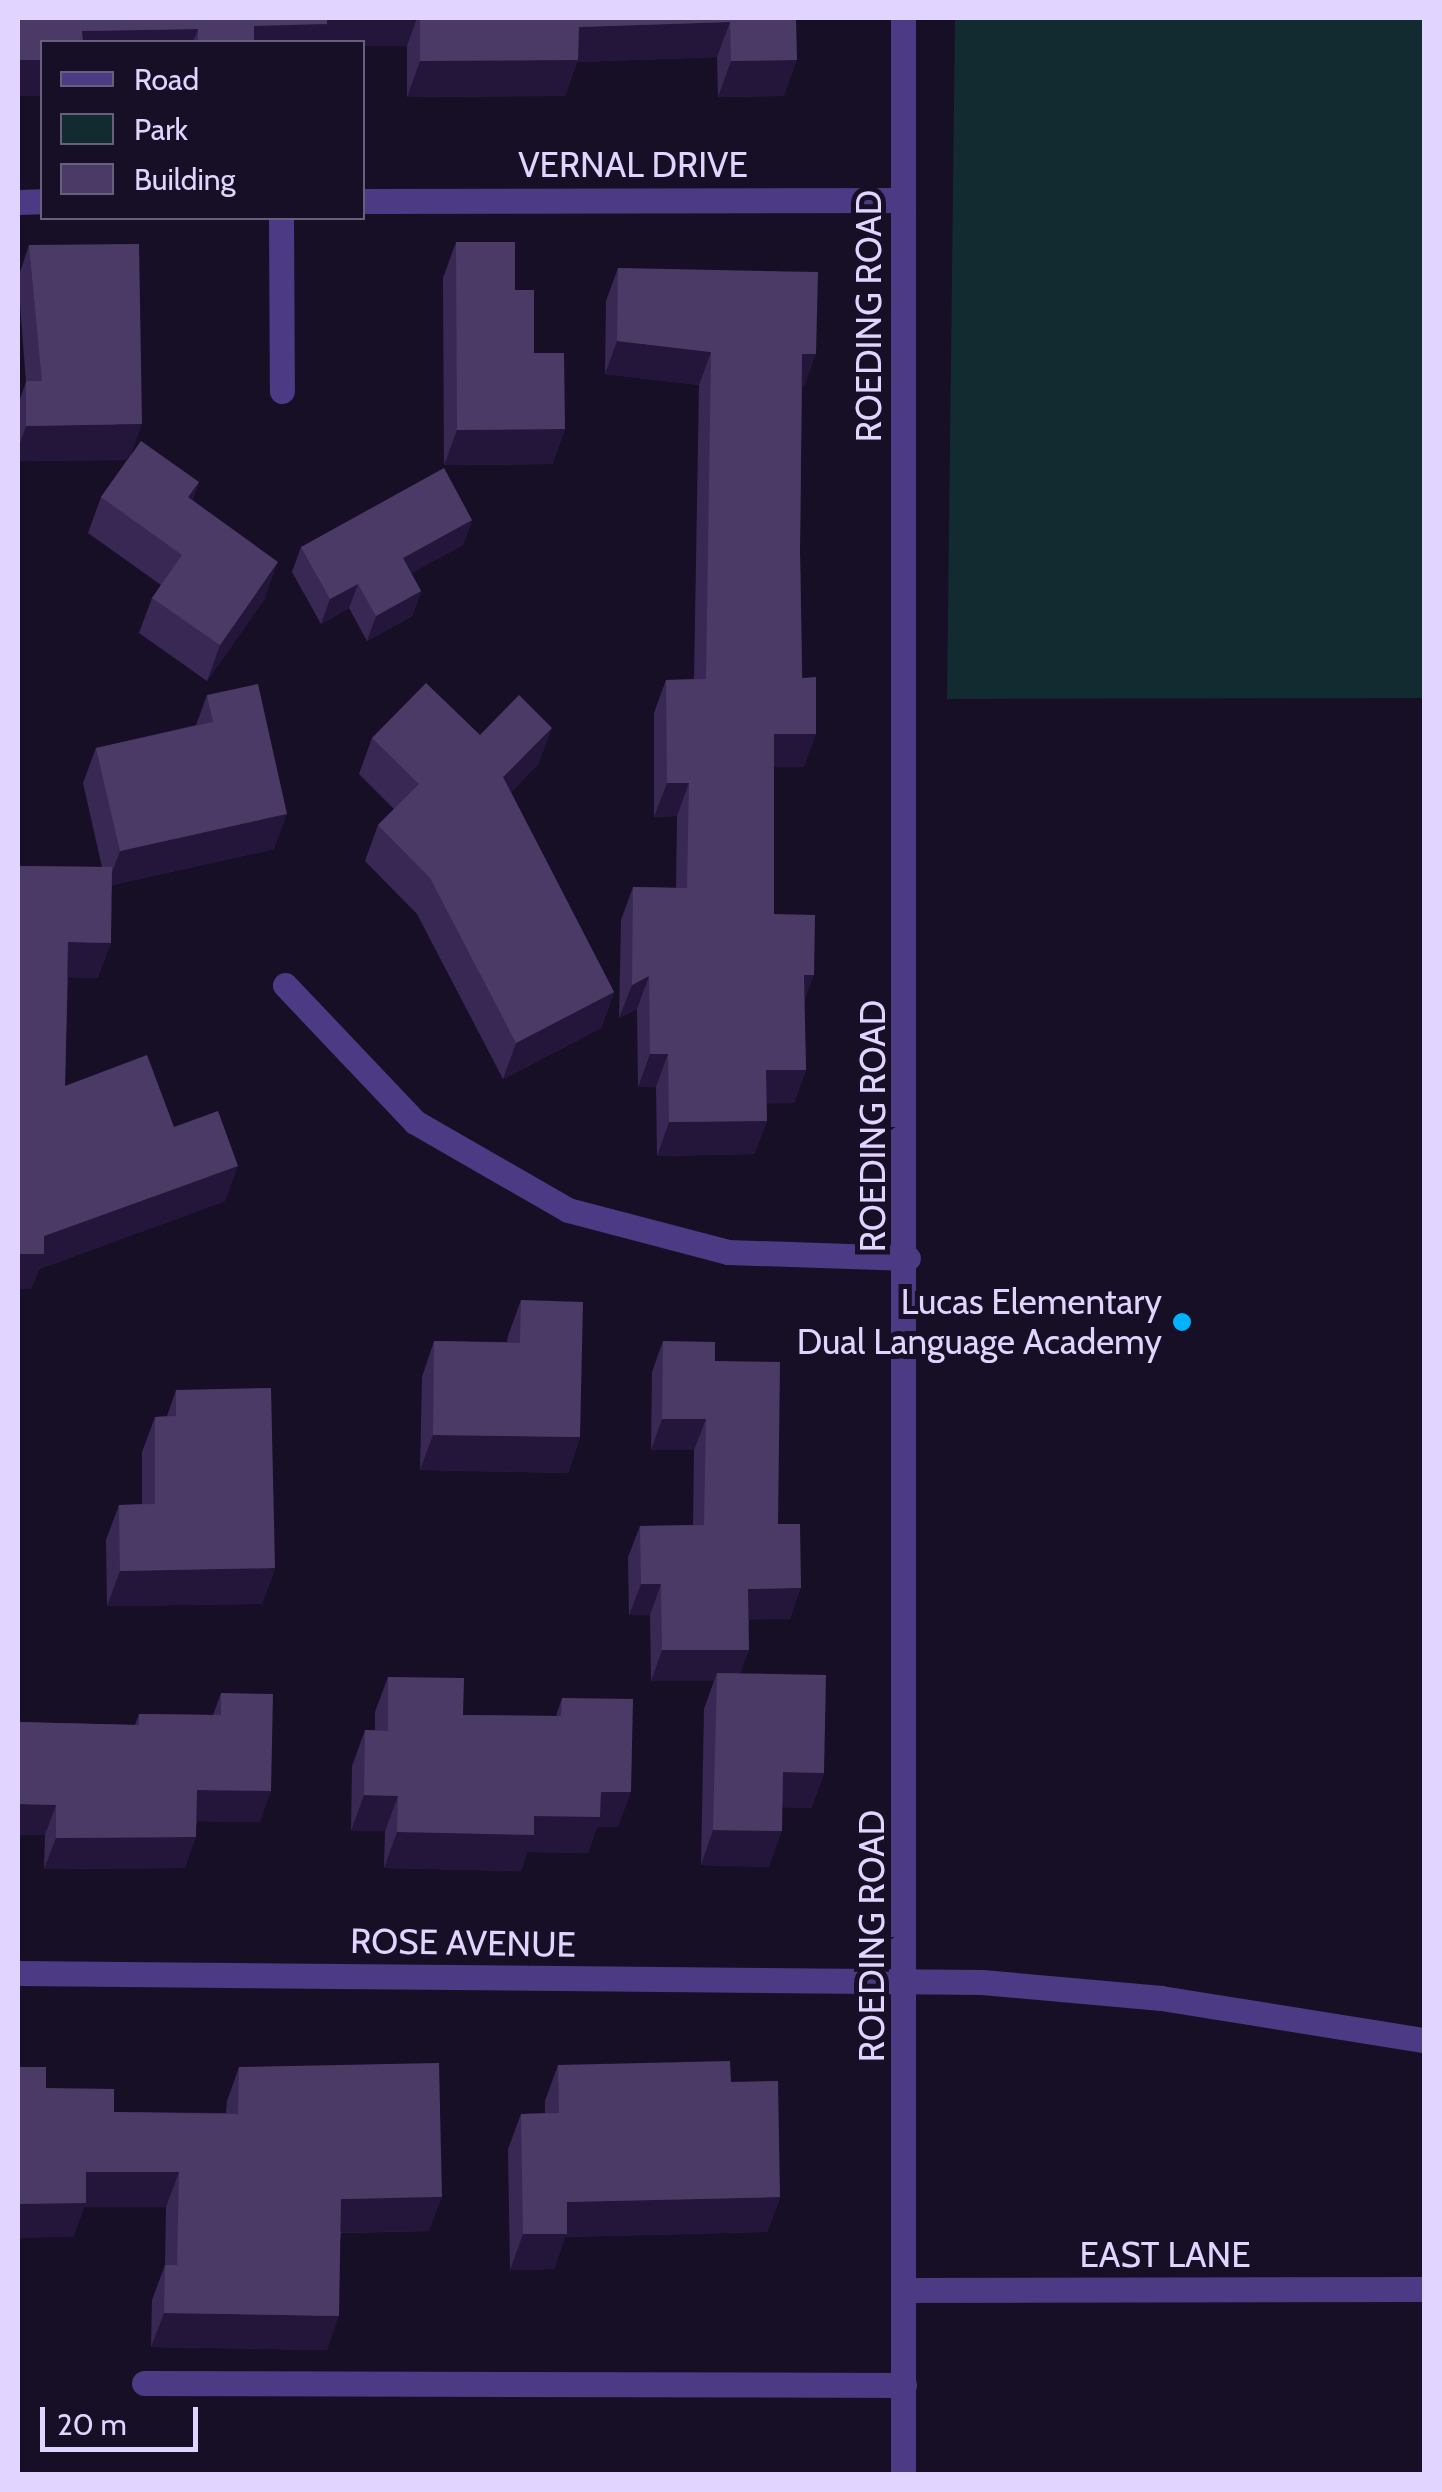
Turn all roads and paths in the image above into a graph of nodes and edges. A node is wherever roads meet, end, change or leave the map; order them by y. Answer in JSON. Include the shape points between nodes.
{"nodes":[{"id":1,"x":903,"y":18,"type":"edge"},
{"id":2,"x":903,"y":200,"type":"junction"},
{"id":3,"x":365,"y":201,"type":"edge"},
{"id":4,"x":281,"y":220,"type":"edge"},
{"id":5,"x":282,"y":391,"type":"dead end"},
{"id":6,"x":285,"y":985,"type":"dead end"},
{"id":7,"x":908,"y":1258,"type":"junction"},
{"id":8,"x":18,"y":1973,"type":"edge"},
{"id":9,"x":908,"y":1983,"type":"junction"},
{"id":10,"x":1424,"y":2040,"type":"edge"},
{"id":11,"x":1424,"y":2289,"type":"edge"},
{"id":12,"x":905,"y":2290,"type":"junction"},
{"id":13,"x":144,"y":2382,"type":"dead end"},
{"id":14,"x":904,"y":2385,"type":"junction"},
{"id":15,"x":903,"y":2474,"type":"edge"}],
"edges":[{"from":1,"to":2,"type":"street","name":"ROEDING ROAD"},
{"from":2,"to":3,"type":"street","name":"VERNAL DRIVE"},
{"from":2,"to":7,"type":"street","name":"ROEDING ROAD"},
{"from":4,"to":5,"type":"street"},
{"from":6,"to":7,"type":"street","via":[[416,1122],[568,1210],[728,1252]]},
{"from":7,"to":9,"type":"street","name":"ROEDING ROAD"},
{"from":8,"to":9,"type":"street","name":"ROSE AVENUE"},
{"from":9,"to":10,"type":"street","name":"ROSE AVENUE","via":[[1074,1987]]},
{"from":9,"to":12,"type":"street","name":"ROEDING ROAD"},
{"from":11,"to":12,"type":"street","name":"EAST LANE"},
{"from":12,"to":14,"type":"street","name":"ROEDING ROAD"},
{"from":13,"to":14,"type":"street"},
{"from":14,"to":15,"type":"street","name":"ROEDING ROAD"}]}
